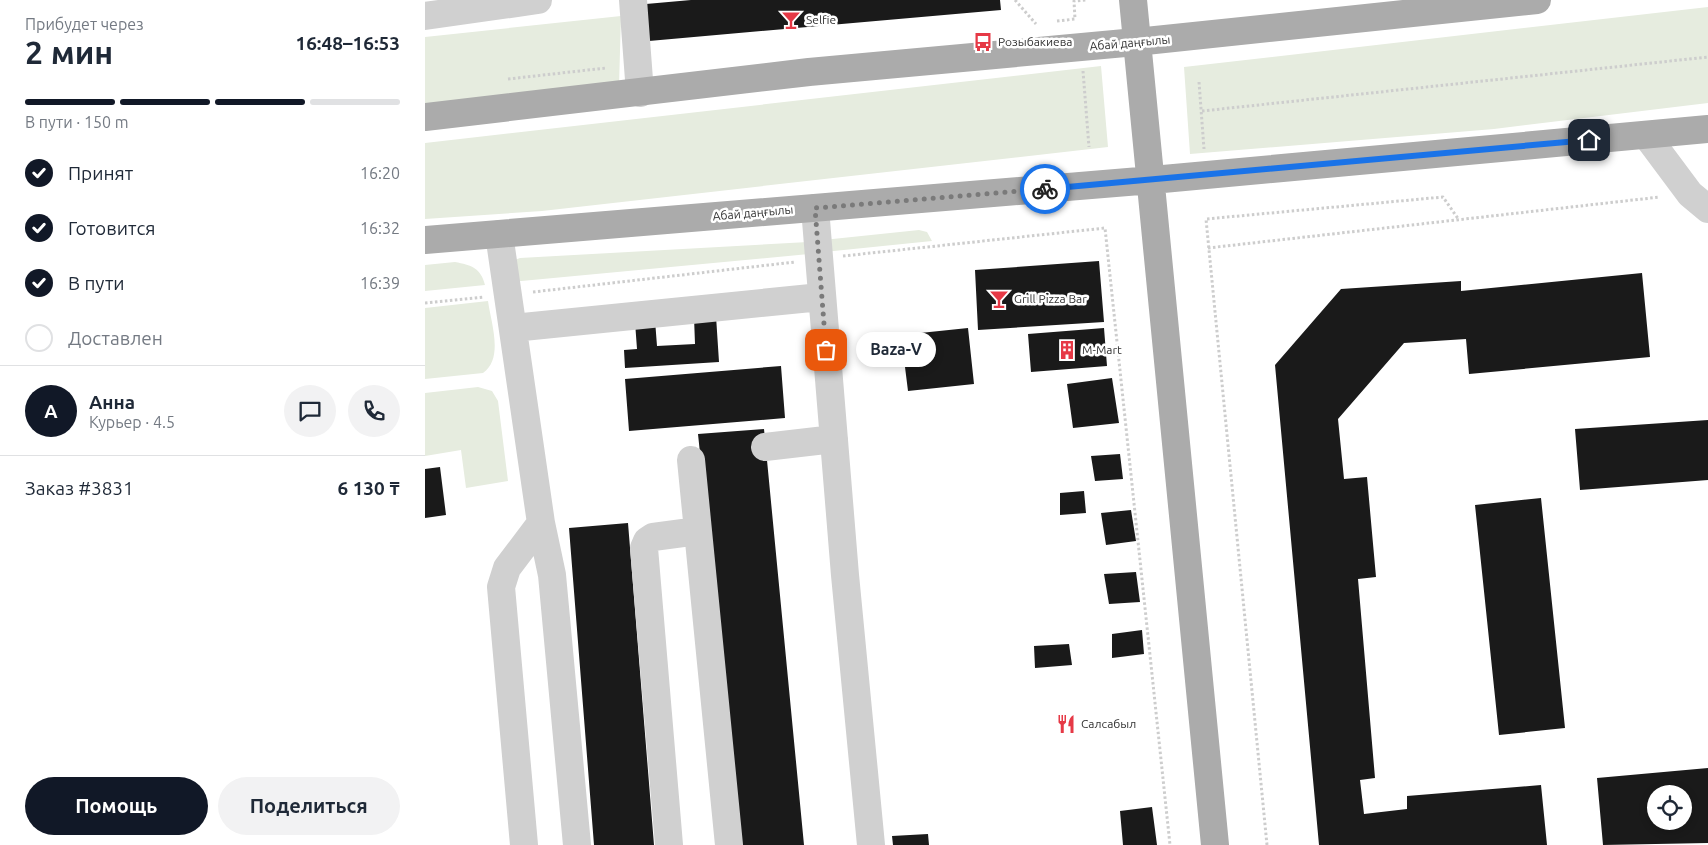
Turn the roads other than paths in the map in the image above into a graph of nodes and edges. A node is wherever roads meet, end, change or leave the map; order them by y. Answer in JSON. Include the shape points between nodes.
{"nodes":[{"id":1,"x":538,"y":0,"type":"edge"},
{"id":2,"x":633,"y":0,"type":"edge"},
{"id":3,"x":1133,"y":0,"type":"edge"},
{"id":4,"x":1537,"y":0,"type":"edge"},
{"id":5,"x":425,"y":16,"type":"edge"},
{"id":6,"x":1136,"y":42,"type":"junction"},
{"id":7,"x":640,"y":93,"type":"junction"},
{"id":8,"x":425,"y":117,"type":"edge"},
{"id":9,"x":1708,"y":129,"type":"edge"},
{"id":10,"x":1646,"y":135,"type":"junction"},
{"id":11,"x":1152,"y":180,"type":"junction"},
{"id":12,"x":1699,"y":201,"type":"edge"},
{"id":13,"x":815,"y":208,"type":"junction"},
{"id":14,"x":499,"y":234,"type":"junction"},
{"id":15,"x":425,"y":240,"type":"edge"},
{"id":16,"x":821,"y":297,"type":"junction"},
{"id":17,"x":513,"y":328,"type":"junction"},
{"id":18,"x":834,"y":439,"type":"junction"},
{"id":19,"x":765,"y":447,"type":"dead end"},
{"id":20,"x":691,"y":460,"type":"dead end"},
{"id":21,"x":541,"y":523,"type":"junction"},
{"id":22,"x":698,"y":531,"type":"junction"},
{"id":23,"x":523,"y":845,"type":"edge"},
{"id":24,"x":577,"y":845,"type":"edge"},
{"id":25,"x":669,"y":845,"type":"edge"},
{"id":26,"x":729,"y":845,"type":"edge"},
{"id":27,"x":871,"y":845,"type":"edge"},
{"id":28,"x":1215,"y":845,"type":"edge"}],
"edges":[{"from":1,"to":5,"type":"street"},
{"from":2,"to":7,"type":"street"},
{"from":3,"to":6,"type":"main road"},
{"from":4,"to":6,"type":"main road","name":"Абай даңғылы"},
{"from":6,"to":7,"type":"main road","name":"Абай даңғылы","via":[[828,70]]},
{"from":6,"to":11,"type":"main road"},
{"from":7,"to":8,"type":"main road","name":"Абай даңғылы"},
{"from":9,"to":10,"type":"main road","name":"Абай даңғылы"},
{"from":10,"to":11,"type":"main road","name":"Абай даңғылы"},
{"from":10,"to":12,"type":"street"},
{"from":11,"to":13,"type":"main road","name":"Абай даңғылы"},
{"from":11,"to":28,"type":"main road"},
{"from":13,"to":14,"type":"main road","name":"Абай даңғылы"},
{"from":13,"to":16,"type":"street"},
{"from":14,"to":15,"type":"main road","name":"Абай даңғылы"},
{"from":14,"to":17,"type":"street"},
{"from":16,"to":17,"type":"street"},
{"from":16,"to":18,"type":"street"},
{"from":17,"to":21,"type":"street"},
{"from":18,"to":19,"type":"street"},
{"from":18,"to":27,"type":"street"},
{"from":20,"to":22,"type":"street"},
{"from":21,"to":23,"type":"street","via":[[507,568],[501,586]]},
{"from":21,"to":24,"type":"street","via":[[552,576]]},
{"from":22,"to":25,"type":"street","via":[[653,537],[644,548]]},
{"from":22,"to":26,"type":"street"}]}
